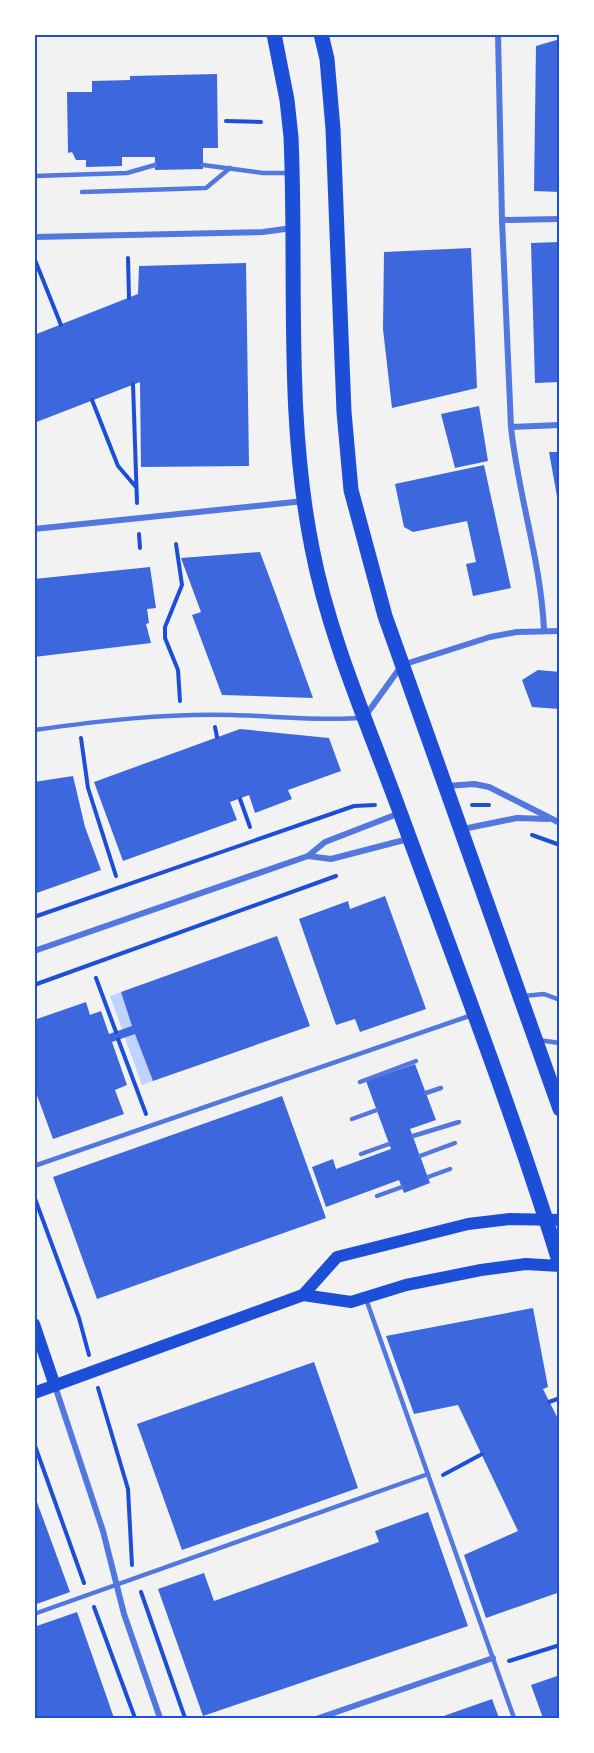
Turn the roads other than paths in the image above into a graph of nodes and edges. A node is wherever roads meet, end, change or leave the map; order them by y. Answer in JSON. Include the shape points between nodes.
{"nodes":[{"id":1,"x":274,"y":34,"type":"edge"},
{"id":2,"x":321,"y":34,"type":"edge"},
{"id":3,"x":498,"y":34,"type":"edge"},
{"id":4,"x":155,"y":165,"type":"dead end"},
{"id":5,"x":204,"y":165,"type":"dead end"},
{"id":6,"x":230,"y":168,"type":"junction"},
{"id":7,"x":292,"y":172,"type":"junction"},
{"id":8,"x":34,"y":176,"type":"edge"},
{"id":9,"x":82,"y":192,"type":"dead end"},
{"id":10,"x":560,"y":219,"type":"edge"},
{"id":11,"x":502,"y":220,"type":"junction"},
{"id":12,"x":294,"y":228,"type":"junction"},
{"id":13,"x":34,"y":237,"type":"edge"},
{"id":14,"x":560,"y":425,"type":"edge"},
{"id":15,"x":511,"y":427,"type":"junction"},
{"id":16,"x":305,"y":501,"type":"junction"},
{"id":17,"x":34,"y":529,"type":"edge"},
{"id":18,"x":544,"y":630,"type":"junction"},
{"id":19,"x":560,"y":631,"type":"edge"},
{"id":20,"x":402,"y":665,"type":"junction"},
{"id":21,"x":364,"y":718,"type":"junction"},
{"id":22,"x":34,"y":730,"type":"edge"},
{"id":23,"x":444,"y":786,"type":"junction"},
{"id":24,"x":400,"y":813,"type":"junction"},
{"id":25,"x":550,"y":819,"type":"junction"},
{"id":26,"x":560,"y":823,"type":"edge"},
{"id":27,"x":459,"y":830,"type":"junction"},
{"id":28,"x":408,"y":839,"type":"junction"},
{"id":29,"x":308,"y":856,"type":"junction"},
{"id":30,"x":34,"y":951,"type":"edge"},
{"id":31,"x":520,"y":996,"type":"junction"},
{"id":32,"x":560,"y":999,"type":"edge"},
{"id":33,"x":474,"y":1014,"type":"junction"},
{"id":34,"x":535,"y":1039,"type":"junction"},
{"id":35,"x":560,"y":1043,"type":"edge"},
{"id":36,"x":416,"y":1061,"type":"dead end"},
{"id":37,"x":360,"y":1082,"type":"dead end"},
{"id":38,"x":441,"y":1088,"type":"dead end"},
{"id":39,"x":426,"y":1093,"type":"dead end"},
{"id":40,"x":560,"y":1109,"type":"edge"},
{"id":41,"x":376,"y":1110,"type":"dead end"},
{"id":42,"x":352,"y":1119,"type":"dead end"},
{"id":43,"x":459,"y":1122,"type":"dead end"},
{"id":44,"x":412,"y":1136,"type":"dead end"},
{"id":45,"x":455,"y":1143,"type":"dead end"},
{"id":46,"x":389,"y":1144,"type":"dead end"},
{"id":47,"x":362,"y":1154,"type":"dead end"},
{"id":48,"x":420,"y":1156,"type":"dead end"},
{"id":49,"x":34,"y":1166,"type":"edge"},
{"id":50,"x":450,"y":1169,"type":"dead end"},
{"id":51,"x":428,"y":1177,"type":"dead end"},
{"id":52,"x":402,"y":1187,"type":"dead end"},
{"id":53,"x":377,"y":1196,"type":"dead end"},
{"id":54,"x":553,"y":1220,"type":"edge"},
{"id":55,"x":560,"y":1265,"type":"edge"},
{"id":56,"x":303,"y":1295,"type":"junction"},
{"id":57,"x":366,"y":1297,"type":"junction"},
{"id":58,"x":34,"y":1324,"type":"edge"},
{"id":59,"x":55,"y":1386,"type":"junction"},
{"id":60,"x":34,"y":1393,"type":"edge"},
{"id":61,"x":428,"y":1474,"type":"junction"},
{"id":62,"x":115,"y":1584,"type":"junction"},
{"id":63,"x":34,"y":1614,"type":"edge"},
{"id":64,"x":493,"y":1658,"type":"junction"},
{"id":65,"x":160,"y":1719,"type":"edge"},
{"id":66,"x":319,"y":1719,"type":"edge"},
{"id":67,"x":514,"y":1719,"type":"edge"}],
"edges":[{"from":1,"to":7,"type":"main road","via":[[287,100]]},
{"from":2,"to":20,"type":"main road","via":[[333,129],[344,411],[351,490],[371,570]]},
{"from":3,"to":11,"type":"street"},
{"from":4,"to":8,"type":"lane","via":[[127,172]]},
{"from":5,"to":6,"type":"lane"},
{"from":6,"to":7,"type":"lane"},
{"from":6,"to":9,"type":"lane","via":[[206,188]]},
{"from":7,"to":12,"type":"main road"},
{"from":10,"to":11,"type":"street"},
{"from":11,"to":15,"type":"street"},
{"from":12,"to":13,"type":"street"},
{"from":12,"to":16,"type":"main road","via":[[297,423]]},
{"from":14,"to":15,"type":"street"},
{"from":15,"to":18,"type":"street","via":[[540,586]]},
{"from":16,"to":17,"type":"street"},
{"from":16,"to":21,"type":"main road","via":[[321,586]]},
{"from":18,"to":19,"type":"street"},
{"from":18,"to":20,"type":"street","via":[[490,637]]},
{"from":20,"to":21,"type":"street"},
{"from":20,"to":23,"type":"main road"},
{"from":21,"to":22,"type":"lane","via":[[231,714]]},
{"from":21,"to":24,"type":"main road"},
{"from":23,"to":25,"type":"street","via":[[489,787]]},
{"from":23,"to":27,"type":"main road"},
{"from":24,"to":28,"type":"main road"},
{"from":24,"to":29,"type":"street","via":[[325,842]]},
{"from":25,"to":26,"type":"street"},
{"from":25,"to":27,"type":"street","via":[[517,818]]},
{"from":27,"to":31,"type":"main road"},
{"from":28,"to":29,"type":"street","via":[[331,859]]},
{"from":28,"to":33,"type":"main road"},
{"from":29,"to":30,"type":"street"},
{"from":31,"to":32,"type":"lane","via":[[544,994]]},
{"from":31,"to":34,"type":"main road"},
{"from":33,"to":49,"type":"lane"},
{"from":33,"to":54,"type":"main road"},
{"from":34,"to":35,"type":"lane"},
{"from":34,"to":40,"type":"main road"},
{"from":36,"to":37,"type":"lane"},
{"from":38,"to":39,"type":"lane"},
{"from":41,"to":42,"type":"lane"},
{"from":43,"to":44,"type":"lane"},
{"from":45,"to":48,"type":"lane"},
{"from":46,"to":47,"type":"lane"},
{"from":50,"to":51,"type":"lane"},
{"from":52,"to":53,"type":"lane"},
{"from":54,"to":55,"type":"main road"},
{"from":54,"to":56,"type":"main road","via":[[510,1219],[468,1224],[338,1257]]},
{"from":55,"to":57,"type":"main road","via":[[526,1264],[481,1270]]},
{"from":56,"to":57,"type":"main road","via":[[351,1302]]},
{"from":56,"to":59,"type":"main road"},
{"from":57,"to":61,"type":"lane"},
{"from":58,"to":59,"type":"main road"},
{"from":59,"to":60,"type":"main road"},
{"from":59,"to":62,"type":"street","via":[[103,1531]]},
{"from":61,"to":62,"type":"lane"},
{"from":61,"to":64,"type":"lane"},
{"from":62,"to":63,"type":"lane"},
{"from":62,"to":65,"type":"street"},
{"from":64,"to":66,"type":"street"},
{"from":64,"to":67,"type":"lane"}]}
